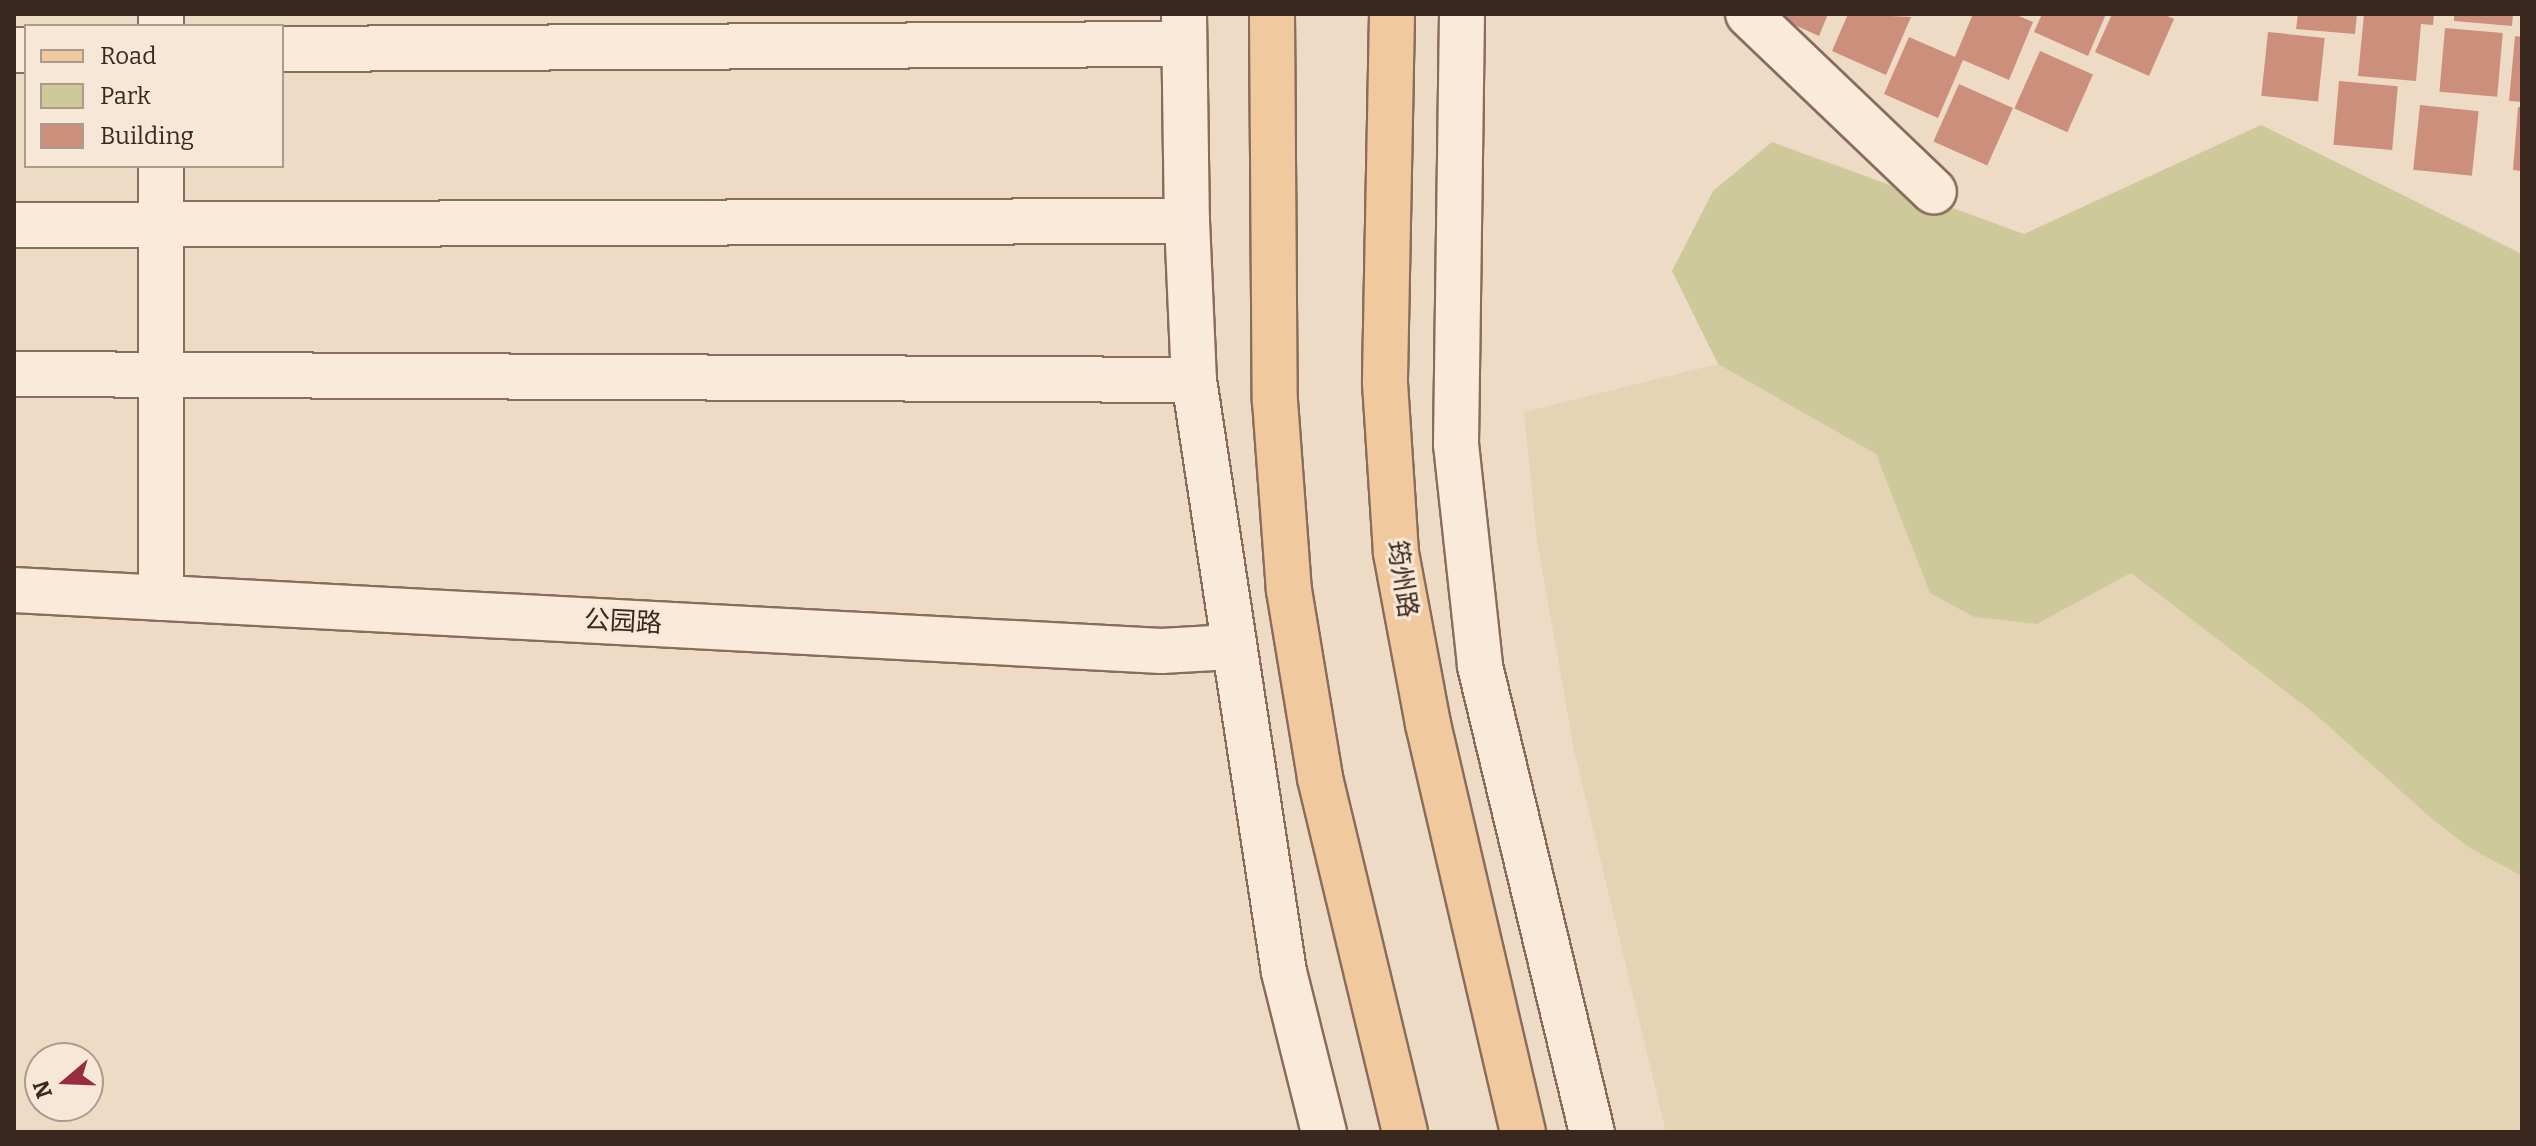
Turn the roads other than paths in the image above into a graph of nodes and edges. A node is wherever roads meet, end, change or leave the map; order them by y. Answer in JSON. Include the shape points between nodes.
{"nodes":[{"id":1,"x":1272,"y":14,"type":"edge"},
{"id":2,"x":1392,"y":14,"type":"edge"},
{"id":3,"x":1462,"y":14,"type":"edge"},
{"id":4,"x":1748,"y":14,"type":"edge"},
{"id":5,"x":1184,"y":29,"type":"edge"},
{"id":6,"x":284,"y":49,"type":"edge"},
{"id":7,"x":161,"y":168,"type":"edge"},
{"id":8,"x":1934,"y":192,"type":"dead end"},
{"id":9,"x":1187,"y":221,"type":"junction"},
{"id":10,"x":14,"y":225,"type":"edge"},
{"id":11,"x":161,"y":225,"type":"junction"},
{"id":12,"x":14,"y":374,"type":"edge"},
{"id":13,"x":161,"y":375,"type":"junction"},
{"id":14,"x":1194,"y":380,"type":"junction"},
{"id":15,"x":14,"y":590,"type":"edge"},
{"id":16,"x":161,"y":598,"type":"junction"},
{"id":17,"x":1232,"y":647,"type":"junction"},
{"id":18,"x":1324,"y":1132,"type":"edge"},
{"id":19,"x":1405,"y":1132,"type":"edge"},
{"id":20,"x":1523,"y":1132,"type":"edge"},
{"id":21,"x":1592,"y":1132,"type":"edge"}],
"edges":[{"from":1,"to":19,"type":"main road","via":[[1275,401],[1289,590],[1320,778]]},
{"from":2,"to":20,"type":"main road","name":"筠州路","via":[[1385,383],[1396,553],[1435,754]]},
{"from":3,"to":21,"type":"street","via":[[1456,444],[1480,666]]},
{"from":4,"to":8,"type":"street"},
{"from":5,"to":6,"type":"street"},
{"from":5,"to":9,"type":"street"},
{"from":7,"to":11,"type":"street"},
{"from":9,"to":11,"type":"street"},
{"from":9,"to":14,"type":"street"},
{"from":10,"to":11,"type":"street"},
{"from":11,"to":13,"type":"street"},
{"from":12,"to":13,"type":"street"},
{"from":13,"to":14,"type":"street"},
{"from":13,"to":16,"type":"street"},
{"from":14,"to":17,"type":"street"},
{"from":15,"to":16,"type":"street","name":"公园路"},
{"from":16,"to":17,"type":"street","name":"公园路","via":[[1161,651]]},
{"from":17,"to":18,"type":"street","via":[[1284,972]]}]}
